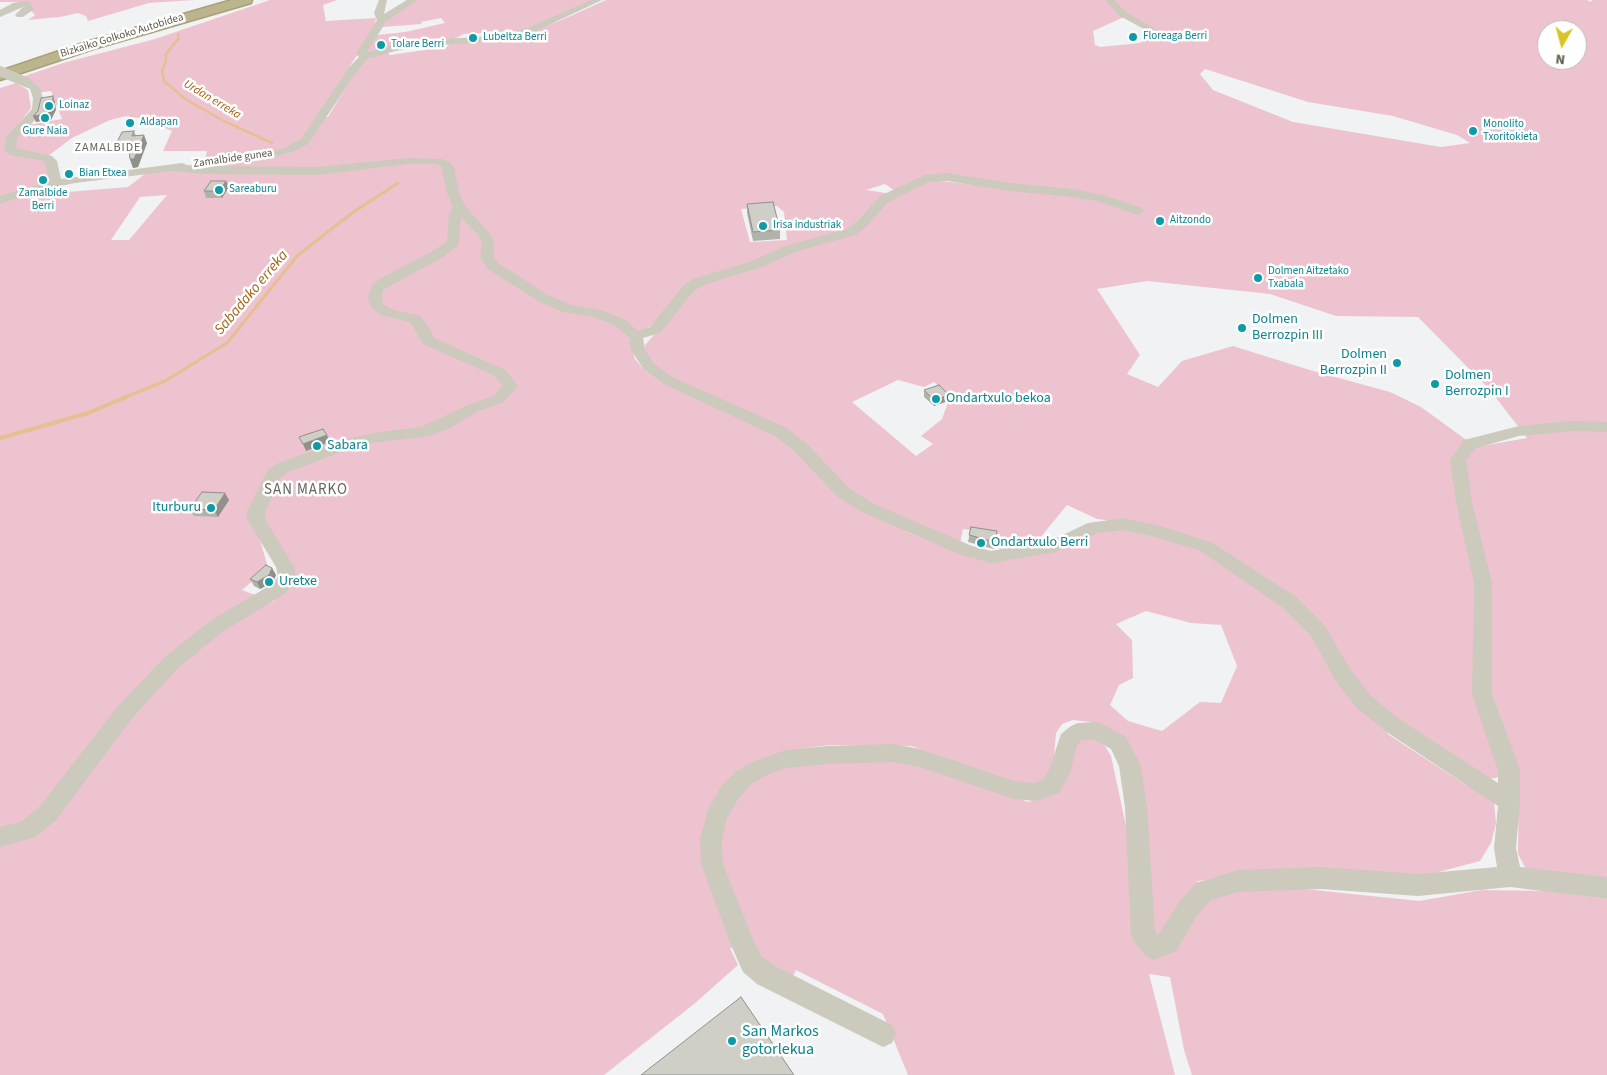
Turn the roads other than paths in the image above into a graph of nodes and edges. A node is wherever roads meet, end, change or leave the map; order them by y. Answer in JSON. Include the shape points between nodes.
{"nodes":[{"id":1,"x":228,"y":0,"type":"edge"},
{"id":2,"x":246,"y":0,"type":"edge"},
{"id":3,"x":383,"y":0,"type":"edge"},
{"id":4,"x":413,"y":0,"type":"edge"},
{"id":5,"x":598,"y":0,"type":"edge"},
{"id":6,"x":1109,"y":0,"type":"edge"},
{"id":7,"x":0,"y":14,"type":"edge"},
{"id":8,"x":20,"y":15,"type":"dead end"},
{"id":9,"x":382,"y":20,"type":"junction"},
{"id":10,"x":1149,"y":40,"type":"dead end"},
{"id":11,"x":365,"y":58,"type":"junction"},
{"id":12,"x":0,"y":70,"type":"edge"},
{"id":13,"x":0,"y":76,"type":"edge"},
{"id":14,"x":305,"y":158,"type":"junction"},
{"id":15,"x":170,"y":167,"type":"junction"},
{"id":16,"x":56,"y":183,"type":"junction"},
{"id":17,"x":0,"y":200,"type":"edge"},
{"id":18,"x":459,"y":207,"type":"junction"},
{"id":19,"x":1138,"y":211,"type":"dead end"},
{"id":20,"x":636,"y":336,"type":"junction"},
{"id":21,"x":1607,"y":427,"type":"edge"},
{"id":22,"x":1509,"y":802,"type":"junction"},
{"id":23,"x":0,"y":837,"type":"edge"},
{"id":24,"x":1510,"y":876,"type":"junction"},
{"id":25,"x":1607,"y":888,"type":"edge"},
{"id":26,"x":883,"y":1034,"type":"dead end"}],
"edges":[{"from":1,"to":12,"type":"highway","name":"Bizkaiko Golkoko Autobidea","via":[[104,35]]},
{"from":2,"to":13,"type":"highway","name":"Bizkaiko Golkoko Autobidea","via":[[88,46]]},
{"from":3,"to":9,"type":"street","name":"Zamalbide gunea","via":[[379,13]]},
{"from":4,"to":9,"type":"street","name":"Zamalbide gunea"},
{"from":5,"to":11,"type":"street","name":"Zamalbide gunea","via":[[511,36],[410,44]]},
{"from":6,"to":10,"type":"street","via":[[1123,14],[1157,33]]},
{"from":7,"to":8,"type":"street","via":[[16,5],[26,4],[29,9]]},
{"from":9,"to":11,"type":"street","name":"Zamalbide gunea","via":[[361,54]]},
{"from":11,"to":14,"type":"street","name":"Zamalbide gunea","via":[[353,69],[310,136]]},
{"from":12,"to":16,"type":"street","bridge":true,"via":[[28,82],[35,88],[38,98],[35,114],[12,136],[10,149],[14,153],[48,158]]},
{"from":14,"to":15,"type":"street","via":[[206,170]]},
{"from":14,"to":15,"type":"street","name":"Zamalbide gunea","via":[[285,151],[262,157]]},
{"from":14,"to":18,"type":"street","via":[[333,170],[408,161],[438,161],[448,167]]},
{"from":15,"to":16,"type":"street","name":"Zamalbide gunea"},
{"from":16,"to":17,"type":"street","name":"Zamalbide gunea"},
{"from":18,"to":20,"type":"street","via":[[485,235],[488,257],[493,266],[543,298],[568,309],[596,313],[619,322]]},
{"from":18,"to":23,"type":"street","via":[[455,215],[453,242],[378,288],[377,306],[386,312],[415,319],[428,341],[500,373],[510,386],[499,399],[424,432],[354,443],[282,468],[274,474],[256,512],[256,520],[285,568],[287,576],[280,588],[217,626],[172,662],[126,711],[48,813],[27,830]]},
{"from":19,"to":20,"type":"street","via":[[1072,193],[947,177],[925,179],[884,200],[851,232],[698,282],[688,289],[655,330]]},
{"from":20,"to":22,"type":"street","via":[[638,350],[649,366],[669,381],[781,432],[844,493],[868,508],[967,551],[991,557],[1056,546],[1094,527],[1123,524],[1205,546],[1289,602],[1318,631],[1363,702],[1392,725]]},
{"from":21,"to":22,"type":"street","via":[[1571,426],[1519,432],[1470,444],[1458,460],[1483,584],[1482,694],[1509,770]]},
{"from":22,"to":24,"type":"street","via":[[1505,848]]},
{"from":24,"to":25,"type":"street"},
{"from":24,"to":26,"type":"street","via":[[1418,885],[1321,878],[1238,881],[1204,892],[1188,909],[1168,943],[1154,948],[1143,935],[1136,807],[1130,766],[1119,743],[1097,731],[1078,732],[1068,740],[1059,773],[1051,786],[1035,792],[1014,790],[920,758],[893,753],[786,759],[762,767],[743,778],[729,794],[716,816],[711,840],[716,878],[743,945],[752,964],[766,975]]}]}
